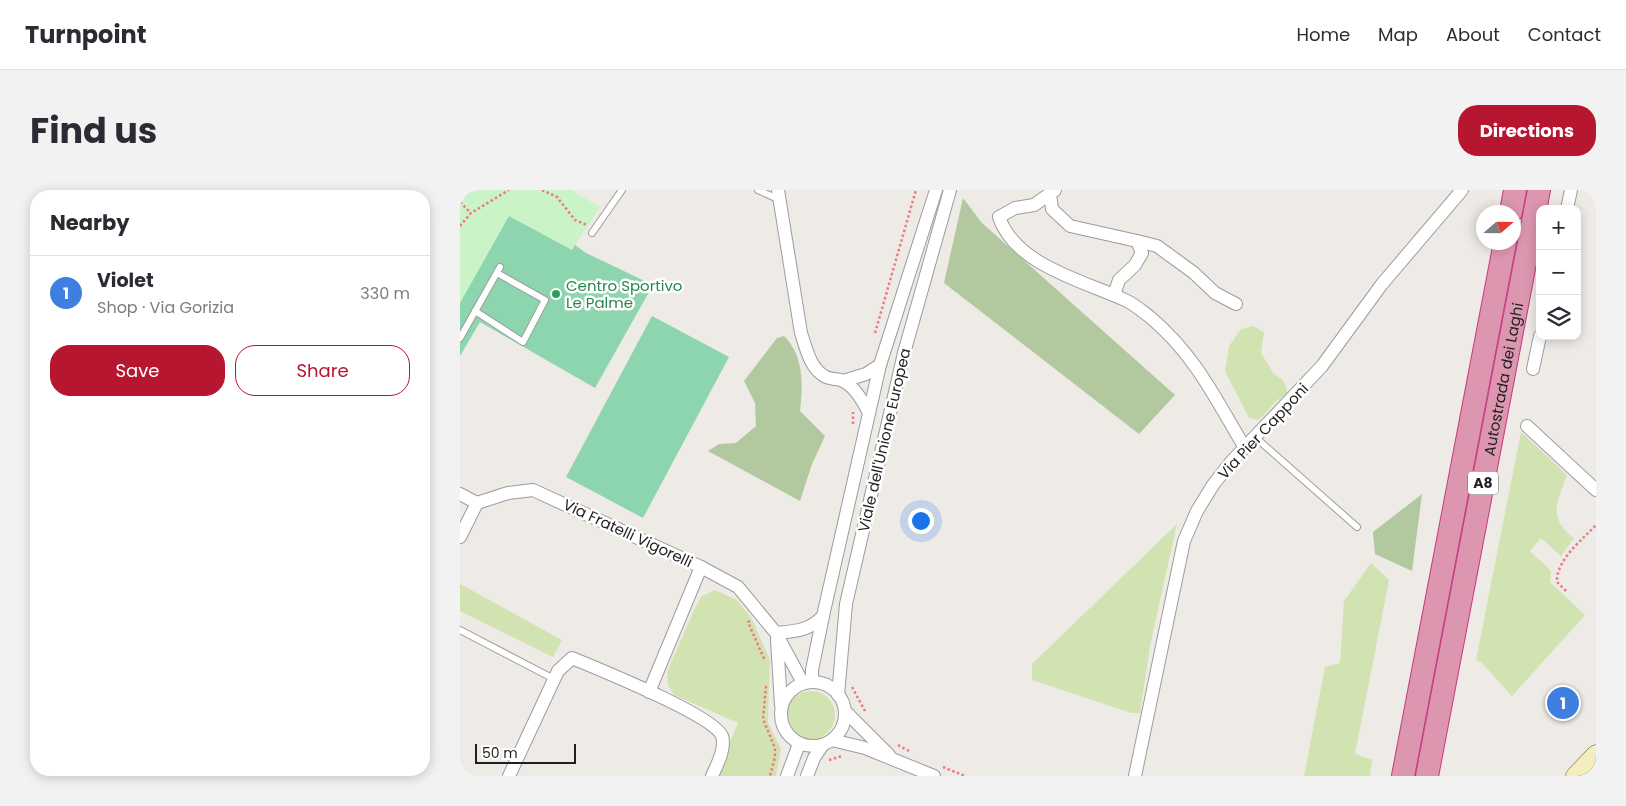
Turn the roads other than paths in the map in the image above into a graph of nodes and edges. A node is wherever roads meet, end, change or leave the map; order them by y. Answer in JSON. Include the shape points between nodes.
{"nodes":[{"id":1,"x":622,"y":190,"type":"edge"},
{"id":2,"x":758,"y":190,"type":"edge"},
{"id":3,"x":936,"y":190,"type":"edge"},
{"id":4,"x":950,"y":190,"type":"edge"},
{"id":5,"x":1462,"y":190,"type":"edge"},
{"id":6,"x":1515,"y":190,"type":"edge"},
{"id":7,"x":1540,"y":190,"type":"edge"},
{"id":8,"x":1571,"y":190,"type":"edge"},
{"id":9,"x":1052,"y":192,"type":"edge"},
{"id":10,"x":779,"y":195,"type":"edge"},
{"id":11,"x":1512,"y":205,"type":"edge"},
{"id":12,"x":1568,"y":205,"type":"edge"},
{"id":13,"x":594,"y":231,"type":"road end"},
{"id":14,"x":1137,"y":241,"type":"junction"},
{"id":15,"x":1503,"y":250,"type":"edge"},
{"id":16,"x":1114,"y":295,"type":"junction"},
{"id":17,"x":1236,"y":304,"type":"dead end"},
{"id":18,"x":476,"y":311,"type":"junction"},
{"id":19,"x":460,"y":338,"type":"edge"},
{"id":20,"x":1539,"y":340,"type":"edge"},
{"id":21,"x":880,"y":365,"type":"junction"},
{"id":22,"x":1533,"y":368,"type":"dead end"},
{"id":23,"x":843,"y":381,"type":"junction"},
{"id":24,"x":869,"y":413,"type":"junction"},
{"id":25,"x":1527,"y":426,"type":"dead end"},
{"id":26,"x":1255,"y":438,"type":"junction"},
{"id":27,"x":1245,"y":448,"type":"junction"},
{"id":28,"x":1596,"y":490,"type":"edge"},
{"id":29,"x":460,"y":494,"type":"edge"},
{"id":30,"x":477,"y":503,"type":"junction"},
{"id":31,"x":1357,"y":528,"type":"dead end"},
{"id":32,"x":460,"y":537,"type":"edge"},
{"id":33,"x":701,"y":567,"type":"junction"},
{"id":34,"x":823,"y":616,"type":"junction"},
{"id":35,"x":460,"y":630,"type":"edge"},
{"id":36,"x":776,"y":633,"type":"junction"},
{"id":37,"x":554,"y":679,"type":"junction"},
{"id":38,"x":807,"y":683,"type":"junction"},
{"id":39,"x":649,"y":692,"type":"junction"},
{"id":40,"x":838,"y":695,"type":"junction"},
{"id":41,"x":782,"y":706,"type":"junction"},
{"id":42,"x":845,"y":711,"type":"junction"},
{"id":43,"x":828,"y":743,"type":"junction"},
{"id":44,"x":799,"y":744,"type":"junction"},
{"id":45,"x":1596,"y":754,"type":"edge"},
{"id":46,"x":893,"y":758,"type":"junction"},
{"id":47,"x":938,"y":771,"type":"edge"},
{"id":48,"x":1136,"y":775,"type":"edge"},
{"id":49,"x":509,"y":776,"type":"edge"},
{"id":50,"x":712,"y":776,"type":"edge"},
{"id":51,"x":787,"y":776,"type":"edge"},
{"id":52,"x":807,"y":776,"type":"edge"},
{"id":53,"x":1403,"y":776,"type":"edge"},
{"id":54,"x":1427,"y":776,"type":"edge"},
{"id":55,"x":1574,"y":776,"type":"edge"}],
"edges":[{"from":1,"to":13,"type":"lane"},
{"from":2,"to":10,"type":"lane"},
{"from":3,"to":21,"type":"street","name":"Viale dell'Unione Europea"},
{"from":4,"to":40,"type":"street","name":"Viale dell'Unione Europea","via":[[904,353],[846,604]]},
{"from":5,"to":26,"type":"street","name":"Via Pier Capponi","via":[[1382,284],[1322,366]]},
{"from":6,"to":11,"type":"highway"},
{"from":7,"to":54,"type":"highway","name":"Autostrada dei Laghi","number":"A8"},
{"from":8,"to":12,"type":"street"},
{"from":9,"to":14,"type":"street","via":[[1052,209],[1070,226]]},
{"from":9,"to":16,"type":"street","via":[[1034,205],[1015,208],[999,217],[1003,228],[1045,266]]},
{"from":10,"to":23,"type":"street","via":[[808,355],[826,377]]},
{"from":14,"to":16,"type":"street","via":[[1142,253],[1136,265],[1119,280]]},
{"from":14,"to":17,"type":"street","via":[[1157,246],[1215,293]]},
{"from":15,"to":53,"type":"highway","name":"Autostrada dei Laghi","number":"A8"},
{"from":16,"to":27,"type":"street","via":[[1127,300],[1150,318],[1183,349],[1198,367]]},
{"from":18,"to":18,"type":"lane","via":[[499,270],[545,300],[523,342]]},
{"from":18,"to":19,"type":"lane"},
{"from":20,"to":22,"type":"street"},
{"from":21,"to":23,"type":"street","via":[[866,374]]},
{"from":21,"to":24,"type":"street","name":"Viale dell'Unione Europea"},
{"from":23,"to":24,"type":"street","via":[[858,394]]},
{"from":24,"to":34,"type":"street","name":"Viale dell'Unione Europea"},
{"from":25,"to":28,"type":"street"},
{"from":26,"to":27,"type":"street","name":"Via Pier Capponi"},
{"from":26,"to":31,"type":"lane"},
{"from":27,"to":48,"type":"street","name":"Via Pier Capponi","via":[[1213,486],[1197,511],[1184,542]]},
{"from":29,"to":30,"type":"street"},
{"from":30,"to":32,"type":"street"},
{"from":30,"to":33,"type":"street","name":"Via Fratelli Vigorelli","via":[[508,492],[533,490]]},
{"from":33,"to":36,"type":"street","name":"Via Fratelli Vigorelli","via":[[738,586]]},
{"from":33,"to":39,"type":"street"},
{"from":34,"to":36,"type":"street","via":[[808,629]]},
{"from":34,"to":38,"type":"street","name":"Viale dell'Unione Europea"},
{"from":35,"to":37,"type":"lane"},
{"from":36,"to":38,"type":"street","name":"Via Fratelli Vigorelli"},
{"from":36,"to":41,"type":"street"},
{"from":37,"to":39,"type":"street","via":[[572,658]]},
{"from":37,"to":49,"type":"street"},
{"from":38,"to":40,"type":"street","via":[[822,683]]},
{"from":38,"to":41,"type":"street","via":[[793,688]]},
{"from":39,"to":50,"type":"street","via":[[715,726],[722,737],[720,758]]},
{"from":40,"to":42,"type":"street","name":"Viale dell'Unione Europea"},
{"from":41,"to":44,"type":"street","via":[[783,728]]},
{"from":42,"to":43,"type":"street","via":[[840,732]]},
{"from":42,"to":46,"type":"street"},
{"from":43,"to":44,"type":"street","via":[[810,747]]},
{"from":43,"to":46,"type":"street","via":[[865,748]]},
{"from":43,"to":52,"type":"street","via":[[814,758]]},
{"from":44,"to":51,"type":"street"},
{"from":45,"to":55,"type":"street"},
{"from":46,"to":47,"type":"street"}]}
